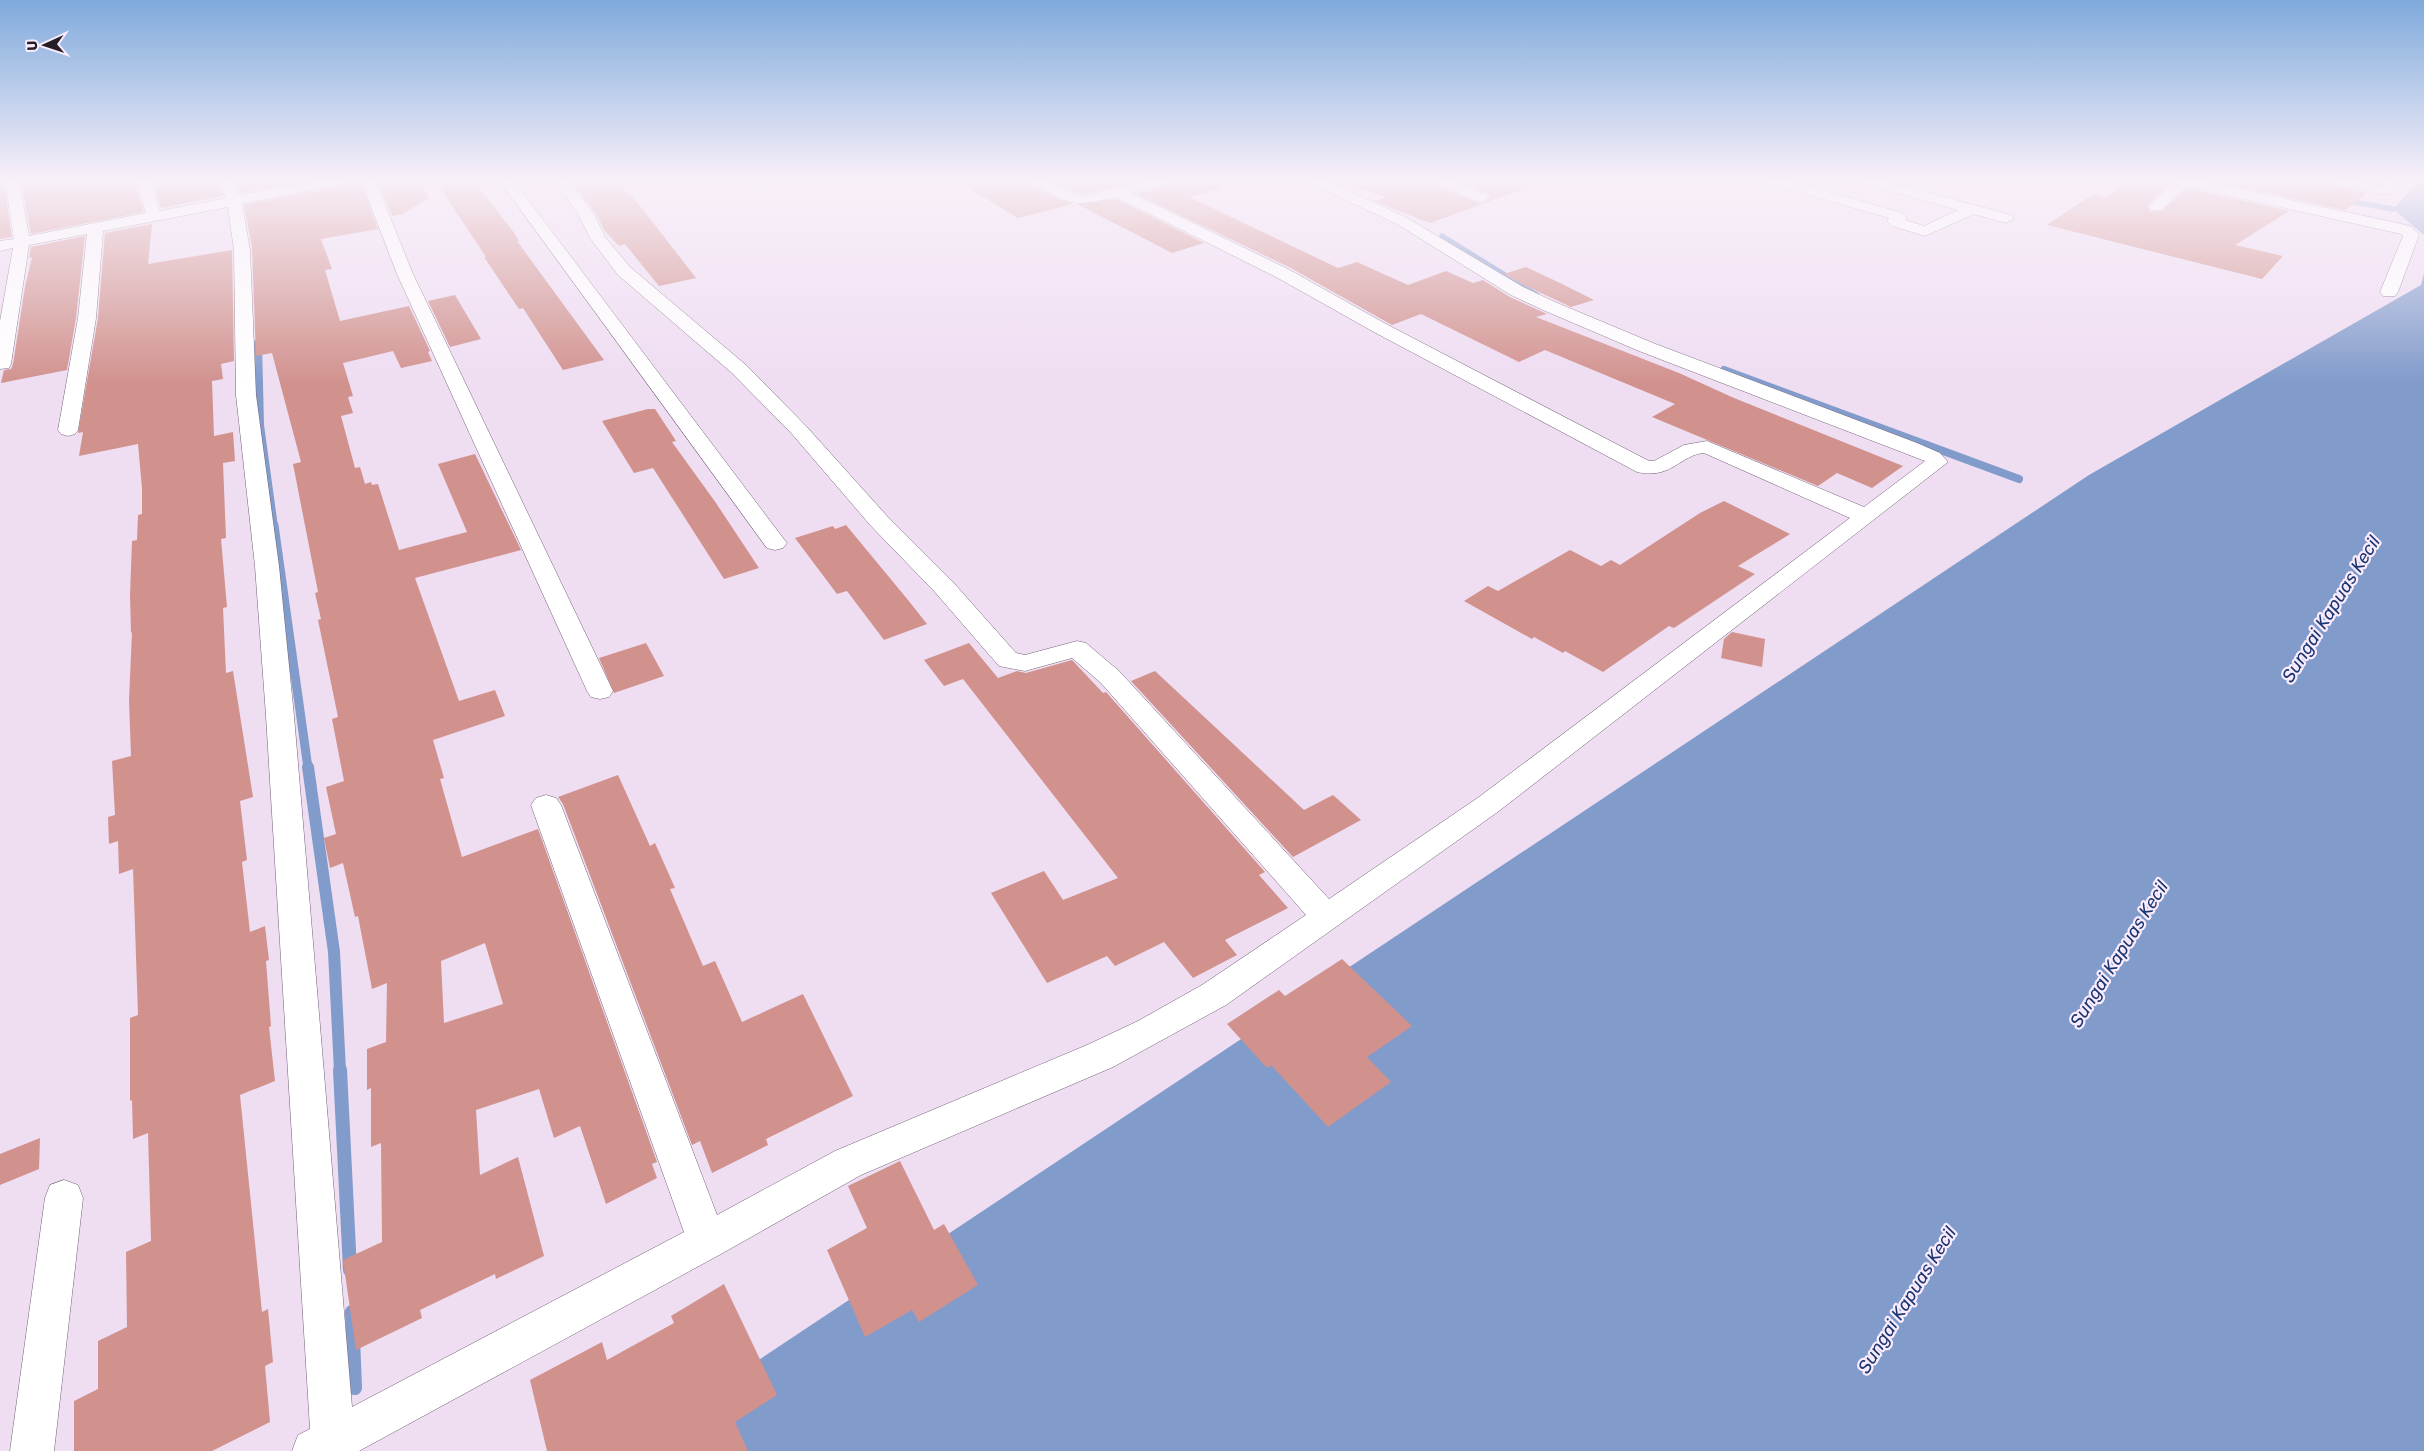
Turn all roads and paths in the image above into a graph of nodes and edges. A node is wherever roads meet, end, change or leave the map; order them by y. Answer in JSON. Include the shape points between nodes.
{"nodes":[{"id":1,"x":21,"y":248,"type":"edge"},
{"id":2,"x":94,"y":248,"type":"edge"},
{"id":3,"x":242,"y":248,"type":"edge"},
{"id":4,"x":395,"y":248,"type":"edge"},
{"id":5,"x":556,"y":248,"type":"edge"},
{"id":6,"x":606,"y":248,"type":"edge"},
{"id":7,"x":1231,"y":248,"type":"edge"},
{"id":8,"x":1447,"y":248,"type":"edge"},
{"id":9,"x":2405,"y":248,"type":"edge"},
{"id":10,"x":2389,"y":292,"type":"dead end"},
{"id":11,"x":6,"y":314,"type":"edge"},
{"id":12,"x":2,"y":364,"type":"dead end"},
{"id":13,"x":68,"y":430,"type":"dead end"},
{"id":14,"x":1865,"y":516,"type":"junction"},
{"id":15,"x":775,"y":544,"type":"dead end"},
{"id":16,"x":600,"y":691,"type":"dead end"},
{"id":17,"x":546,"y":805,"type":"dead end"},
{"id":18,"x":1327,"y":916,"type":"junction"},
{"id":19,"x":64,"y":1198,"type":"dead end"},
{"id":20,"x":707,"y":1241,"type":"junction"},
{"id":21,"x":324,"y":1446,"type":"edge"},
{"id":22,"x":32,"y":1451,"type":"edge"}],
"edges":[{"from":1,"to":11,"type":"street"},
{"from":2,"to":13,"type":"street","via":[[87,318]]},
{"from":3,"to":21,"type":"street","via":[[246,395],[267,566],[280,716]]},
{"from":4,"to":16,"type":"street"},
{"from":5,"to":15,"type":"street"},
{"from":6,"to":18,"type":"street","via":[[624,271],[753,382],[1008,660],[1025,663],[1077,649],[1084,653]]},
{"from":7,"to":14,"type":"street","via":[[1645,467],[1660,467],[1694,448],[1707,447]]},
{"from":8,"to":14,"type":"street","via":[[1517,291],[1550,306],[1646,347],[1933,457],[1937,462]]},
{"from":9,"to":10,"type":"street"},
{"from":11,"to":12,"type":"street"},
{"from":14,"to":18,"type":"street","via":[[1497,798]]},
{"from":17,"to":20,"type":"street"},
{"from":18,"to":20,"type":"street","via":[[1214,995],[1150,1031],[1100,1056],[848,1162]]},
{"from":19,"to":22,"type":"street"},
{"from":20,"to":21,"type":"street"}]}
